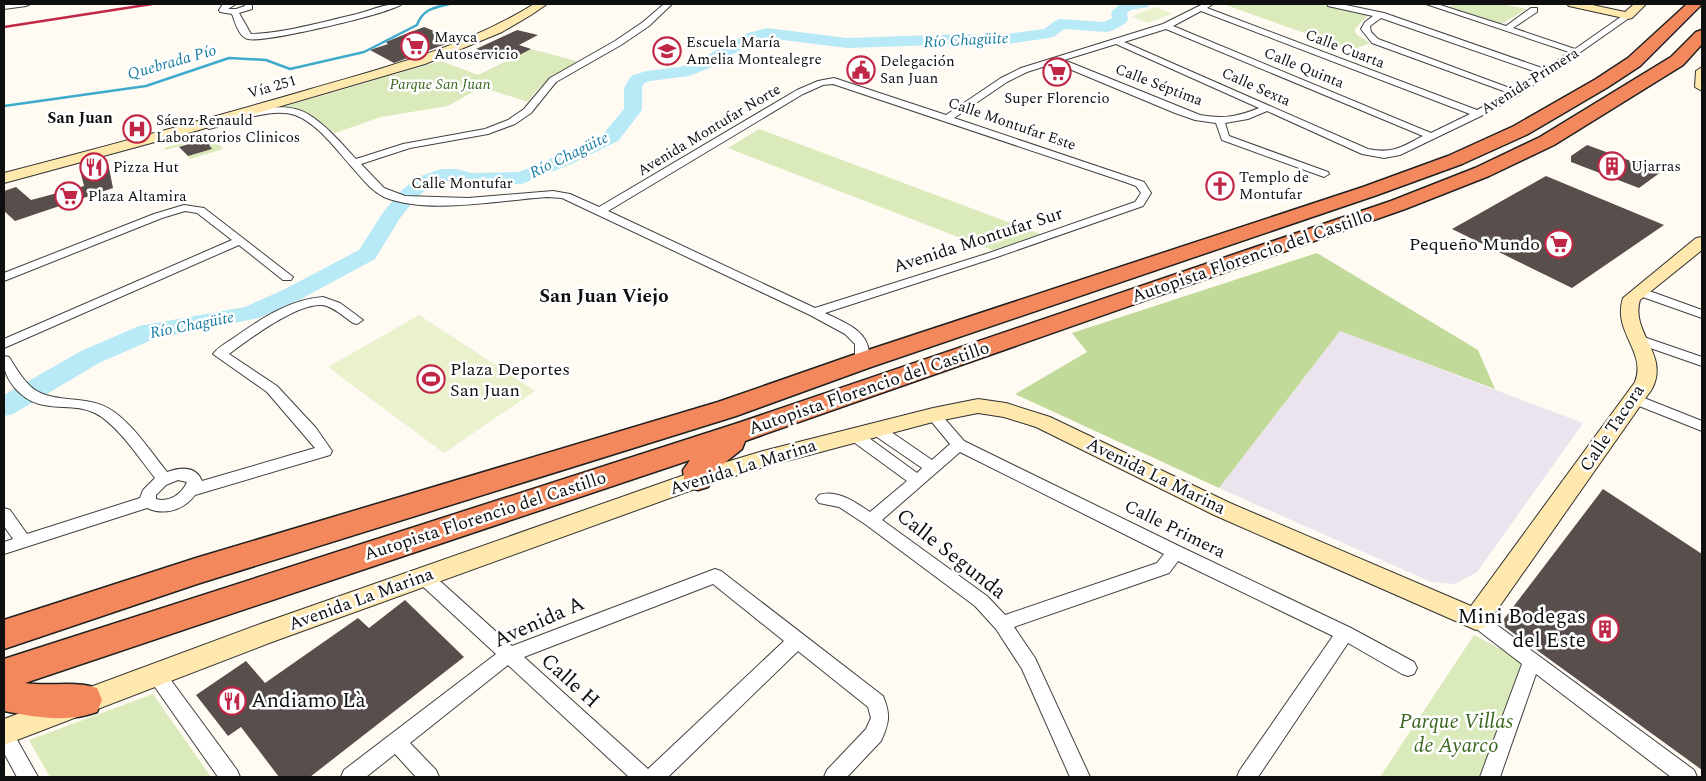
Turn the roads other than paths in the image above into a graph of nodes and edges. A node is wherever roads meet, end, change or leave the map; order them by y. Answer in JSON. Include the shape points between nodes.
{"nodes":[{"id":1,"x":26,"y":4,"type":"edge"},
{"id":2,"x":251,"y":4,"type":"edge"},
{"id":3,"x":398,"y":4,"type":"edge"},
{"id":4,"x":541,"y":4,"type":"edge"},
{"id":5,"x":668,"y":4,"type":"edge"},
{"id":6,"x":1210,"y":4,"type":"edge"},
{"id":7,"x":1331,"y":4,"type":"edge"},
{"id":8,"x":1430,"y":4,"type":"edge"},
{"id":9,"x":1573,"y":4,"type":"edge"},
{"id":10,"x":1586,"y":4,"type":"edge"},
{"id":11,"x":4,"y":7,"type":"edge"},
{"id":12,"x":1690,"y":7,"type":"edge"},
{"id":13,"x":233,"y":8,"type":"edge"},
{"id":14,"x":1202,"y":9,"type":"junction"},
{"id":15,"x":1534,"y":10,"type":"dead end"},
{"id":16,"x":1634,"y":11,"type":"edge"},
{"id":17,"x":1381,"y":15,"type":"junction"},
{"id":18,"x":1166,"y":26,"type":"junction"},
{"id":19,"x":1507,"y":29,"type":"junction"},
{"id":20,"x":1702,"y":35,"type":"edge"},
{"id":21,"x":1118,"y":42,"type":"junction"},
{"id":22,"x":1577,"y":52,"type":"junction"},
{"id":23,"x":1058,"y":61,"type":"junction"},
{"id":24,"x":1702,"y":71,"type":"edge"},
{"id":25,"x":1547,"y":73,"type":"junction"},
{"id":26,"x":834,"y":81,"type":"joint"},
{"id":27,"x":1702,"y":87,"type":"edge"},
{"id":28,"x":1516,"y":93,"type":"junction"},
{"id":29,"x":1267,"y":108,"type":"junction"},
{"id":30,"x":1478,"y":114,"type":"junction"},
{"id":31,"x":948,"y":118,"type":"junction"},
{"id":32,"x":1220,"y":121,"type":"junction"},
{"id":33,"x":1432,"y":136,"type":"junction"},
{"id":34,"x":106,"y":152,"type":"junction"},
{"id":35,"x":1384,"y":155,"type":"joint"},
{"id":36,"x":354,"y":163,"type":"junction"},
{"id":37,"x":1324,"y":174,"type":"dead end"},
{"id":38,"x":4,"y":178,"type":"edge"},
{"id":39,"x":1146,"y":193,"type":"joint"},
{"id":40,"x":394,"y":196,"type":"joint"},
{"id":41,"x":410,"y":199,"type":"joint"},
{"id":42,"x":602,"y":211,"type":"junction"},
{"id":43,"x":239,"y":241,"type":"junction"},
{"id":44,"x":1702,"y":242,"type":"edge"},
{"id":45,"x":287,"y":277,"type":"dead end"},
{"id":46,"x":4,"y":278,"type":"edge"},
{"id":47,"x":1641,"y":292,"type":"junction"},
{"id":48,"x":814,"y":312,"type":"junction"},
{"id":49,"x":1702,"y":314,"type":"edge"},
{"id":50,"x":357,"y":320,"type":"dead end"},
{"id":51,"x":1638,"y":339,"type":"junction"},
{"id":52,"x":4,"y":344,"type":"edge"},
{"id":53,"x":4,"y":360,"type":"edge"},
{"id":54,"x":862,"y":361,"type":"junction"},
{"id":55,"x":1702,"y":362,"type":"edge"},
{"id":56,"x":1634,"y":399,"type":"junction"},
{"id":57,"x":933,"y":415,"type":"junction"},
{"id":58,"x":1702,"y":426,"type":"edge"},
{"id":59,"x":876,"y":429,"type":"junction"},
{"id":60,"x":748,"y":430,"type":"junction"},
{"id":61,"x":853,"y":434,"type":"junction"},
{"id":62,"x":959,"y":445,"type":"junction"},
{"id":63,"x":932,"y":467,"type":"junction"},
{"id":64,"x":164,"y":478,"type":"junction"},
{"id":65,"x":698,"y":479,"type":"junction"},
{"id":66,"x":916,"y":480,"type":"junction"},
{"id":67,"x":193,"y":490,"type":"junction"},
{"id":68,"x":824,"y":499,"type":"dead end"},
{"id":69,"x":148,"y":502,"type":"junction"},
{"id":70,"x":4,"y":514,"type":"edge"},
{"id":71,"x":871,"y":520,"type":"junction"},
{"id":72,"x":24,"y":542,"type":"junction"},
{"id":73,"x":4,"y":548,"type":"edge"},
{"id":74,"x":1175,"y":552,"type":"junction"},
{"id":75,"x":424,"y":577,"type":"junction"},
{"id":76,"x":1476,"y":619,"type":"junction"},
{"id":77,"x":1002,"y":624,"type":"junction"},
{"id":78,"x":1345,"y":633,"type":"junction"},
{"id":79,"x":4,"y":635,"type":"edge"},
{"id":80,"x":797,"y":640,"type":"junction"},
{"id":81,"x":508,"y":655,"type":"junction"},
{"id":82,"x":1532,"y":660,"type":"junction"},
{"id":83,"x":1408,"y":668,"type":"dead end"},
{"id":84,"x":4,"y":674,"type":"edge"},
{"id":85,"x":156,"y":674,"type":"junction"},
{"id":86,"x":4,"y":695,"type":"edge"},
{"id":87,"x":84,"y":700,"type":"junction"},
{"id":88,"x":4,"y":734,"type":"edge"},
{"id":89,"x":397,"y":742,"type":"junction"},
{"id":90,"x":28,"y":777,"type":"edge"},
{"id":91,"x":230,"y":777,"type":"edge"},
{"id":92,"x":351,"y":777,"type":"edge"},
{"id":93,"x":429,"y":777,"type":"edge"},
{"id":94,"x":643,"y":777,"type":"edge"},
{"id":95,"x":654,"y":777,"type":"edge"},
{"id":96,"x":834,"y":777,"type":"edge"},
{"id":97,"x":1080,"y":777,"type":"edge"},
{"id":98,"x":1247,"y":777,"type":"edge"},
{"id":99,"x":1490,"y":777,"type":"edge"},
{"id":100,"x":1686,"y":777,"type":"edge"}],
"edges":[{"from":1,"to":11,"type":"street"},
{"from":2,"to":13,"type":"street","via":[[246,9]]},
{"from":3,"to":13,"type":"street","via":[[361,16],[268,36],[249,37]]},
{"from":4,"to":34,"type":"street","name":"Vía 251","via":[[450,51]]},
{"from":5,"to":36,"type":"street","via":[[618,43],[553,80],[531,108],[512,122],[487,132],[410,145]]},
{"from":6,"to":14,"type":"street"},
{"from":7,"to":17,"type":"street"},
{"from":8,"to":19,"type":"street"},
{"from":9,"to":16,"type":"street"},
{"from":10,"to":16,"type":"street"},
{"from":12,"to":54,"type":"highway","name":"Autopista Florencio del Castillo","via":[[1634,62],[1602,83],[1521,130],[1455,160],[1257,230]]},
{"from":14,"to":18,"type":"street"},
{"from":14,"to":30,"type":"street","name":"Calle Cuarta"},
{"from":15,"to":19,"type":"street"},
{"from":16,"to":22,"type":"street","name":"Avenida Primera"},
{"from":17,"to":25,"type":"street"},
{"from":17,"to":28,"type":"street","via":[[1366,24],[1364,29],[1375,41]]},
{"from":18,"to":21,"type":"street"},
{"from":18,"to":33,"type":"street","name":"Calle Quinta"},
{"from":19,"to":22,"type":"street"},
{"from":20,"to":60,"type":"highway","name":"Autopista Florencio del Castillo","via":[[1677,61],[1631,91],[1547,141],[1482,172],[1388,208]]},
{"from":21,"to":23,"type":"street"},
{"from":21,"to":29,"type":"street","name":"Calle Sexta"},
{"from":22,"to":25,"type":"street","name":"Avenida Primera"},
{"from":23,"to":31,"type":"street","via":[[1024,70],[1004,80]]},
{"from":23,"to":32,"type":"street","name":"Calle Séptima","via":[[1178,111]]},
{"from":24,"to":27,"type":"street"},
{"from":25,"to":28,"type":"street","name":"Avenida Primera"},
{"from":26,"to":31,"type":"street","name":"Calle Montufar Este"},
{"from":26,"to":42,"type":"street","name":"Avenida Montufar Norte","via":[[800,92]]},
{"from":28,"to":30,"type":"street","name":"Avenida Primera"},
{"from":29,"to":32,"type":"street","via":[[1245,117]]},
{"from":29,"to":35,"type":"street","name":"Calle Sexta","via":[[1366,152]]},
{"from":30,"to":33,"type":"street","name":"Avenida Primera"},
{"from":31,"to":39,"type":"street","name":"Calle Montufar Este","via":[[1140,184]]},
{"from":32,"to":37,"type":"street","name":"Calle Séptima","via":[[1225,138]]},
{"from":33,"to":35,"type":"street","name":"Avenida Primera","via":[[1396,153]]},
{"from":34,"to":36,"type":"street","name":"Calle Montufar","via":[[250,116],[294,112],[308,118]]},
{"from":34,"to":38,"type":"street","name":"Vía 251"},
{"from":36,"to":40,"type":"street","name":"Calle Montufar","via":[[376,188]]},
{"from":39,"to":48,"type":"street","name":"Avenida Montufar Sur","via":[[1142,202],[1130,207]]},
{"from":40,"to":41,"type":"street","name":"Calle Montufar"},
{"from":41,"to":42,"type":"street","name":"Calle Montufar","via":[[492,200],[561,194]]},
{"from":42,"to":48,"type":"street","name":"Calle Montufar"},
{"from":43,"to":45,"type":"street"},
{"from":43,"to":46,"type":"street","via":[[207,214],[184,208]]},
{"from":43,"to":52,"type":"street"},
{"from":44,"to":47,"type":"street","name":"Calle Tacora"},
{"from":47,"to":49,"type":"street"},
{"from":47,"to":51,"type":"street","name":"Calle Tacora","via":[[1632,298],[1628,307],[1629,320]]},
{"from":48,"to":54,"type":"street","name":"Calle Montufar","via":[[858,337],[862,344]]},
{"from":50,"to":67,"type":"street","via":[[325,301],[302,304],[248,333],[220,354],[272,389],[325,451]]},
{"from":51,"to":55,"type":"street"},
{"from":51,"to":56,"type":"street","name":"Calle Tacora","via":[[1646,358],[1647,378]]},
{"from":53,"to":64,"type":"street","via":[[28,393],[45,400],[103,411]]},
{"from":54,"to":79,"type":"highway","name":"Autopista Florencio del Castillo","via":[[727,408],[196,571]]},
{"from":56,"to":58,"type":"street"},
{"from":56,"to":76,"type":"street","name":"Calle Tacora"},
{"from":57,"to":59,"type":"street","name":"Avenida La Marina"},
{"from":57,"to":62,"type":"street","name":"Calle Primera"},
{"from":57,"to":76,"type":"street","name":"Avenida La Marina","via":[[978,406],[1006,410],[1043,422],[1222,509]]},
{"from":59,"to":61,"type":"street","name":"Avenida La Marina"},
{"from":59,"to":63,"type":"street"},
{"from":60,"to":65,"type":"highway","via":[[697,470]]},
{"from":60,"to":84,"type":"highway","name":"Autopista Florencio del Castillo"},
{"from":61,"to":65,"type":"street","name":"Avenida La Marina"},
{"from":61,"to":66,"type":"street"},
{"from":62,"to":63,"type":"street"},
{"from":62,"to":74,"type":"street","name":"Calle Primera"},
{"from":63,"to":66,"type":"street"},
{"from":64,"to":67,"type":"street","via":[[190,475],[195,480]]},
{"from":64,"to":69,"type":"street","via":[[148,494]]},
{"from":65,"to":75,"type":"street","name":"Avenida La Marina"},
{"from":66,"to":71,"type":"street"},
{"from":67,"to":69,"type":"street","via":[[170,505]]},
{"from":68,"to":71,"type":"street","name":"Calle Segunda","via":[[844,502]]},
{"from":69,"to":72,"type":"street"},
{"from":70,"to":72,"type":"street"},
{"from":71,"to":77,"type":"street","name":"Calle Segunda","via":[[981,601]]},
{"from":72,"to":73,"type":"street"},
{"from":74,"to":77,"type":"street","via":[[1163,568]]},
{"from":74,"to":78,"type":"street","name":"Calle Primera"},
{"from":75,"to":81,"type":"street","name":"Calle H"},
{"from":75,"to":85,"type":"street","name":"Avenida La Marina"},
{"from":76,"to":82,"type":"street"},
{"from":77,"to":97,"type":"street","name":"Calle Segunda","via":[[1029,664]]},
{"from":78,"to":83,"type":"street","name":"Calle Primera"},
{"from":78,"to":98,"type":"street"},
{"from":80,"to":81,"type":"street","name":"Avenida A","via":[[715,576]]},
{"from":80,"to":95,"type":"street"},
{"from":80,"to":96,"type":"street","via":[[876,702],[880,718],[874,735]]},
{"from":81,"to":89,"type":"street","name":"Avenida A"},
{"from":81,"to":94,"type":"street","name":"Calle H"},
{"from":82,"to":99,"type":"street"},
{"from":82,"to":100,"type":"street"},
{"from":85,"to":87,"type":"street","name":"Avenida La Marina"},
{"from":85,"to":91,"type":"street"},
{"from":86,"to":87,"type":"highway","via":[[42,702]]},
{"from":87,"to":88,"type":"street","name":"Avenida La Marina"},
{"from":88,"to":90,"type":"street"},
{"from":89,"to":92,"type":"street","name":"Avenida A"},
{"from":89,"to":93,"type":"street"}]}
